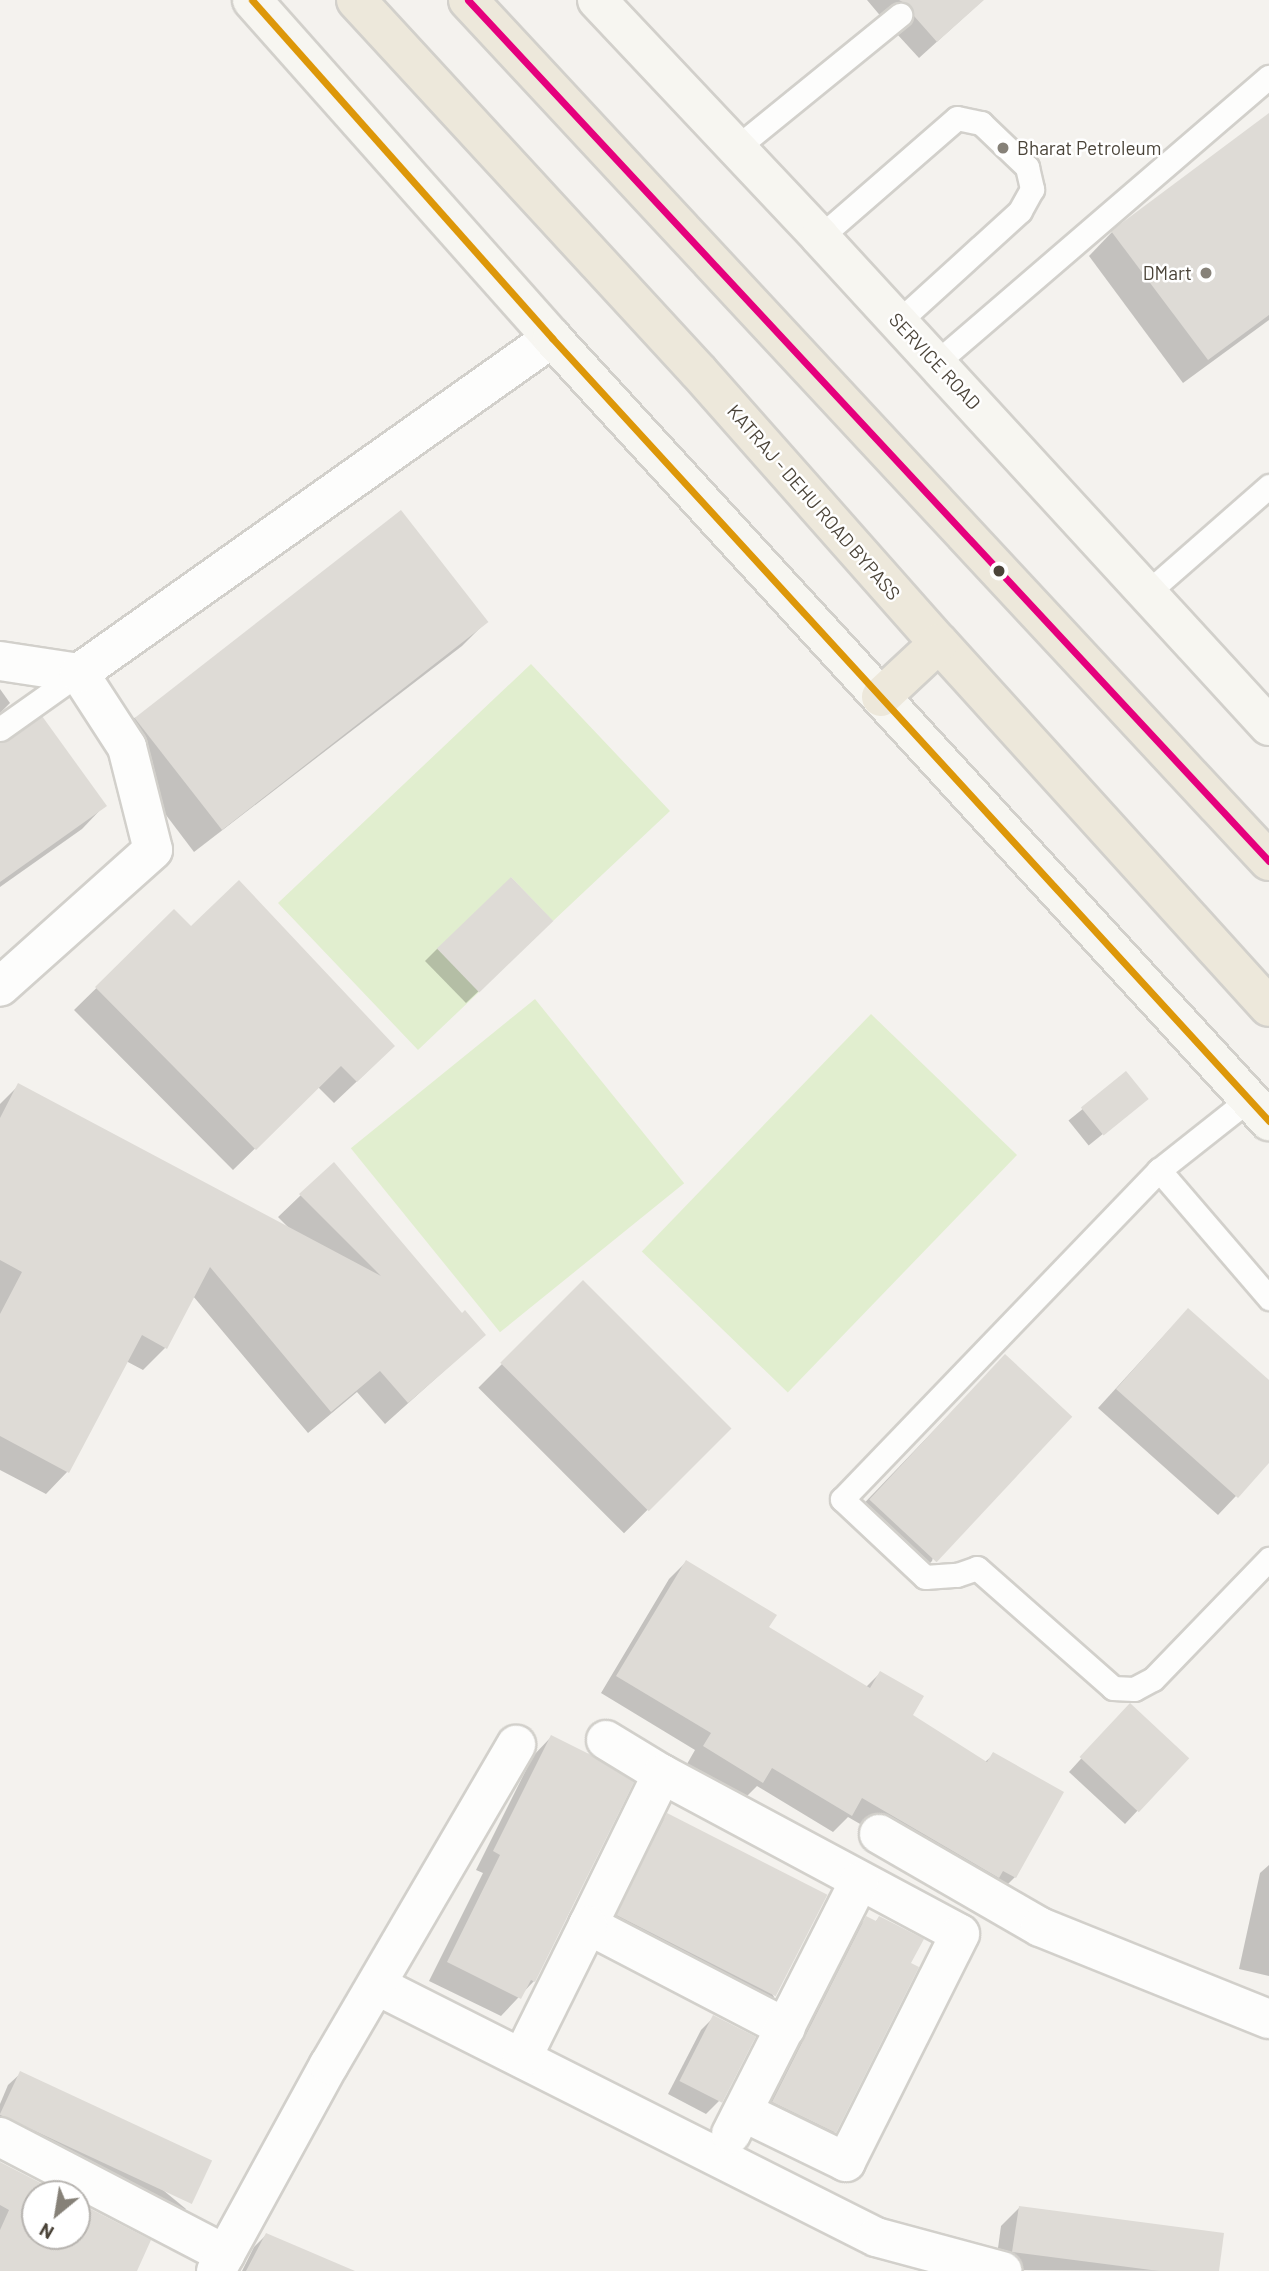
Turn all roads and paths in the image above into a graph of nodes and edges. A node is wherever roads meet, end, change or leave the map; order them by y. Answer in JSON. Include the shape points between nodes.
{"nodes":[{"id":1,"x":252,"y":0,"type":"edge"},
{"id":2,"x":356,"y":0,"type":"edge"},
{"id":3,"x":468,"y":0,"type":"edge"},
{"id":4,"x":597,"y":0,"type":"edge"},
{"id":5,"x":900,"y":15,"type":"dead end"},
{"id":6,"x":1269,"y":77,"type":"edge"},
{"id":7,"x":735,"y":149,"type":"junction"},
{"id":8,"x":820,"y":237,"type":"junction"},
{"id":9,"x":898,"y":322,"type":"junction"},
{"id":10,"x":552,"y":338,"type":"junction"},
{"id":11,"x":936,"y":363,"type":"junction"},
{"id":12,"x":1269,"y":486,"type":"edge"},
{"id":13,"x":1149,"y":592,"type":"junction"},
{"id":14,"x":939,"y":643,"type":"junction"},
{"id":15,"x":0,"y":661,"type":"edge"},
{"id":16,"x":79,"y":673,"type":"junction"},
{"id":17,"x":881,"y":696,"type":"junction"},
{"id":18,"x":1269,"y":726,"type":"edge"},
{"id":19,"x":0,"y":729,"type":"edge"},
{"id":20,"x":1269,"y":862,"type":"edge"},
{"id":21,"x":0,"y":987,"type":"edge"},
{"id":22,"x":1269,"y":1007,"type":"edge"},
{"id":23,"x":1259,"y":1110,"type":"edge"},
{"id":24,"x":1159,"y":1170,"type":"junction"},
{"id":25,"x":1269,"y":1298,"type":"edge"},
{"id":26,"x":1269,"y":1559,"type":"edge"},
{"id":27,"x":606,"y":1740,"type":"dead end"},
{"id":28,"x":516,"y":1745,"type":"dead end"},
{"id":29,"x":662,"y":1774,"type":"junction"},
{"id":30,"x":879,"y":1834,"type":"dead end"},
{"id":31,"x":859,"y":1882,"type":"junction"},
{"id":32,"x":588,"y":1926,"type":"junction"},
{"id":33,"x":378,"y":1986,"type":"junction"},
{"id":34,"x":1269,"y":2018,"type":"edge"},
{"id":35,"x":786,"y":2028,"type":"junction"},
{"id":36,"x":522,"y":2058,"type":"junction"},
{"id":37,"x":743,"y":2112,"type":"junction"},
{"id":38,"x":0,"y":2137,"type":"edge"},
{"id":39,"x":719,"y":2158,"type":"junction"},
{"id":40,"x":220,"y":2262,"type":"edge"},
{"id":41,"x":1002,"y":2271,"type":"edge"}],
"edges":[{"from":1,"to":10,"type":"street"},
{"from":2,"to":14,"type":"highway","name":"KATRAJ - DEHU ROAD BYPASS","via":[[698,371]]},
{"from":3,"to":20,"type":"highway"},
{"from":4,"to":7,"type":"street","name":"SERVICE ROAD"},
{"from":5,"to":7,"type":"lane"},
{"from":6,"to":11,"type":"lane"},
{"from":7,"to":8,"type":"street","name":"SERVICE ROAD"},
{"from":8,"to":9,"type":"street","name":"SERVICE ROAD"},
{"from":8,"to":9,"type":"lane","via":[[957,118],[981,123],[1027,167],[1032,189],[1020,211]]},
{"from":9,"to":11,"type":"street","name":"SERVICE ROAD"},
{"from":10,"to":16,"type":"street"},
{"from":10,"to":17,"type":"street"},
{"from":11,"to":13,"type":"street","name":"SERVICE ROAD"},
{"from":12,"to":13,"type":"lane"},
{"from":13,"to":18,"type":"street","name":"SERVICE ROAD"},
{"from":14,"to":17,"type":"highway"},
{"from":14,"to":22,"type":"highway","name":"KATRAJ - DEHU ROAD BYPASS"},
{"from":15,"to":16,"type":"street"},
{"from":16,"to":19,"type":"lane"},
{"from":16,"to":21,"type":"street","via":[[127,747],[153,850]]},
{"from":17,"to":23,"type":"street"},
{"from":23,"to":24,"type":"lane"},
{"from":24,"to":25,"type":"lane"},
{"from":24,"to":26,"type":"lane","via":[[842,1499],[925,1577],[977,1568],[1113,1688],[1135,1689],[1153,1679]]},
{"from":27,"to":29,"type":"street"},
{"from":28,"to":33,"type":"street"},
{"from":29,"to":31,"type":"street"},
{"from":29,"to":32,"type":"street"},
{"from":30,"to":34,"type":"street","via":[[1040,1927]]},
{"from":31,"to":35,"type":"street"},
{"from":31,"to":37,"type":"street","via":[[960,1934],[846,2162]]},
{"from":32,"to":35,"type":"street"},
{"from":32,"to":36,"type":"street"},
{"from":33,"to":36,"type":"street"},
{"from":33,"to":40,"type":"street"},
{"from":35,"to":37,"type":"street"},
{"from":36,"to":39,"type":"street"},
{"from":37,"to":39,"type":"street"},
{"from":38,"to":40,"type":"street"},
{"from":39,"to":41,"type":"street","via":[[876,2237]]}]}
